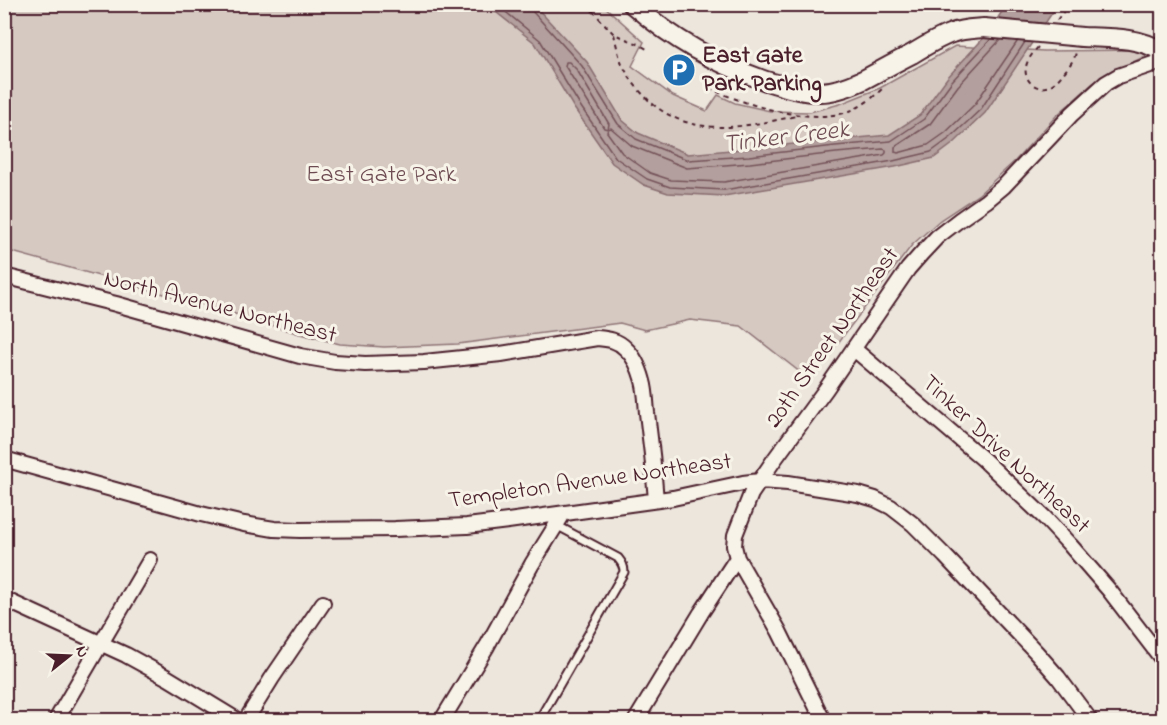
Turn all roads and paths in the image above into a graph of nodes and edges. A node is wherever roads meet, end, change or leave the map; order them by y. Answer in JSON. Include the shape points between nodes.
{"nodes":[{"id":1,"x":586,"y":4,"type":"edge"},
{"id":2,"x":632,"y":4,"type":"edge"},
{"id":3,"x":1069,"y":4,"type":"edge"},
{"id":4,"x":1054,"y":24,"type":"dead end"},
{"id":5,"x":614,"y":34,"type":"junction"},
{"id":6,"x":1042,"y":40,"type":"dead end"},
{"id":7,"x":1078,"y":42,"type":"junction"},
{"id":8,"x":649,"y":50,"type":"dead end"},
{"id":9,"x":1162,"y":52,"type":"edge"},
{"id":10,"x":1162,"y":61,"type":"edge"},
{"id":11,"x":799,"y":115,"type":"dead end"},
{"id":12,"x":4,"y":276,"type":"edge"},
{"id":13,"x":854,"y":349,"type":"junction"},
{"id":14,"x":4,"y":459,"type":"edge"},
{"id":15,"x":760,"y":481,"type":"junction"},
{"id":16,"x":656,"y":500,"type":"junction"},
{"id":17,"x":560,"y":519,"type":"junction"},
{"id":18,"x":737,"y":558,"type":"junction"},
{"id":19,"x":150,"y":560,"type":"dead end"},
{"id":20,"x":4,"y":599,"type":"edge"},
{"id":21,"x":324,"y":603,"type":"dead end"},
{"id":22,"x":101,"y":644,"type":"junction"},
{"id":23,"x":1162,"y":659,"type":"edge"},
{"id":24,"x":56,"y":720,"type":"edge"},
{"id":25,"x":237,"y":720,"type":"edge"},
{"id":26,"x":246,"y":720,"type":"edge"},
{"id":27,"x":442,"y":720,"type":"edge"},
{"id":28,"x":539,"y":720,"type":"edge"},
{"id":29,"x":636,"y":720,"type":"edge"},
{"id":30,"x":823,"y":720,"type":"edge"},
{"id":31,"x":1090,"y":720,"type":"edge"}],
"edges":[{"from":1,"to":5,"type":"path"},
{"from":2,"to":7,"type":"street","bridge":true,"via":[[669,34],[716,61],[787,88],[819,92],[862,81],[938,38],[968,29]]},
{"from":3,"to":4,"type":"path"},
{"from":5,"to":8,"type":"path"},
{"from":5,"to":11,"type":"path","via":[[631,80],[664,113],[685,123],[731,126]]},
{"from":6,"to":7,"type":"path","via":[[1026,65],[1025,74],[1038,88],[1057,81],[1075,57]]},
{"from":7,"to":9,"type":"street","via":[[1124,39]]},
{"from":10,"to":13,"type":"street","name":"20th Street Northeast","via":[[1106,83],[1004,186],[937,237],[908,269]]},
{"from":12,"to":16,"type":"street","name":"North Avenue Northeast","via":[[335,362],[424,362],[597,338],[616,342],[632,355],[644,382]]},
{"from":13,"to":15,"type":"street","name":"20th Street Northeast"},
{"from":13,"to":23,"type":"street","name":"Tinker Drive Northeast","via":[[983,459],[1045,518],[1109,590]]},
{"from":14,"to":17,"type":"street","name":"Templeton Avenue Northeast","via":[[201,514],[274,529],[395,529]]},
{"from":15,"to":16,"type":"street","name":"Templeton Avenue Northeast"},
{"from":15,"to":18,"type":"street","name":"20th Street Northeast","via":[[735,535]]},
{"from":15,"to":31,"type":"street","name":"Templeton Avenue Northeast","via":[[858,494],[891,507],[913,524],[1037,653]]},
{"from":16,"to":17,"type":"street","name":"Templeton Avenue Northeast"},
{"from":17,"to":27,"type":"street"},
{"from":17,"to":28,"type":"lane","via":[[618,558],[624,572]]},
{"from":18,"to":29,"type":"street"},
{"from":18,"to":30,"type":"street"},
{"from":19,"to":22,"type":"street"},
{"from":20,"to":22,"type":"street"},
{"from":21,"to":26,"type":"street"},
{"from":22,"to":24,"type":"street"},
{"from":22,"to":25,"type":"street","via":[[168,678]]}]}
